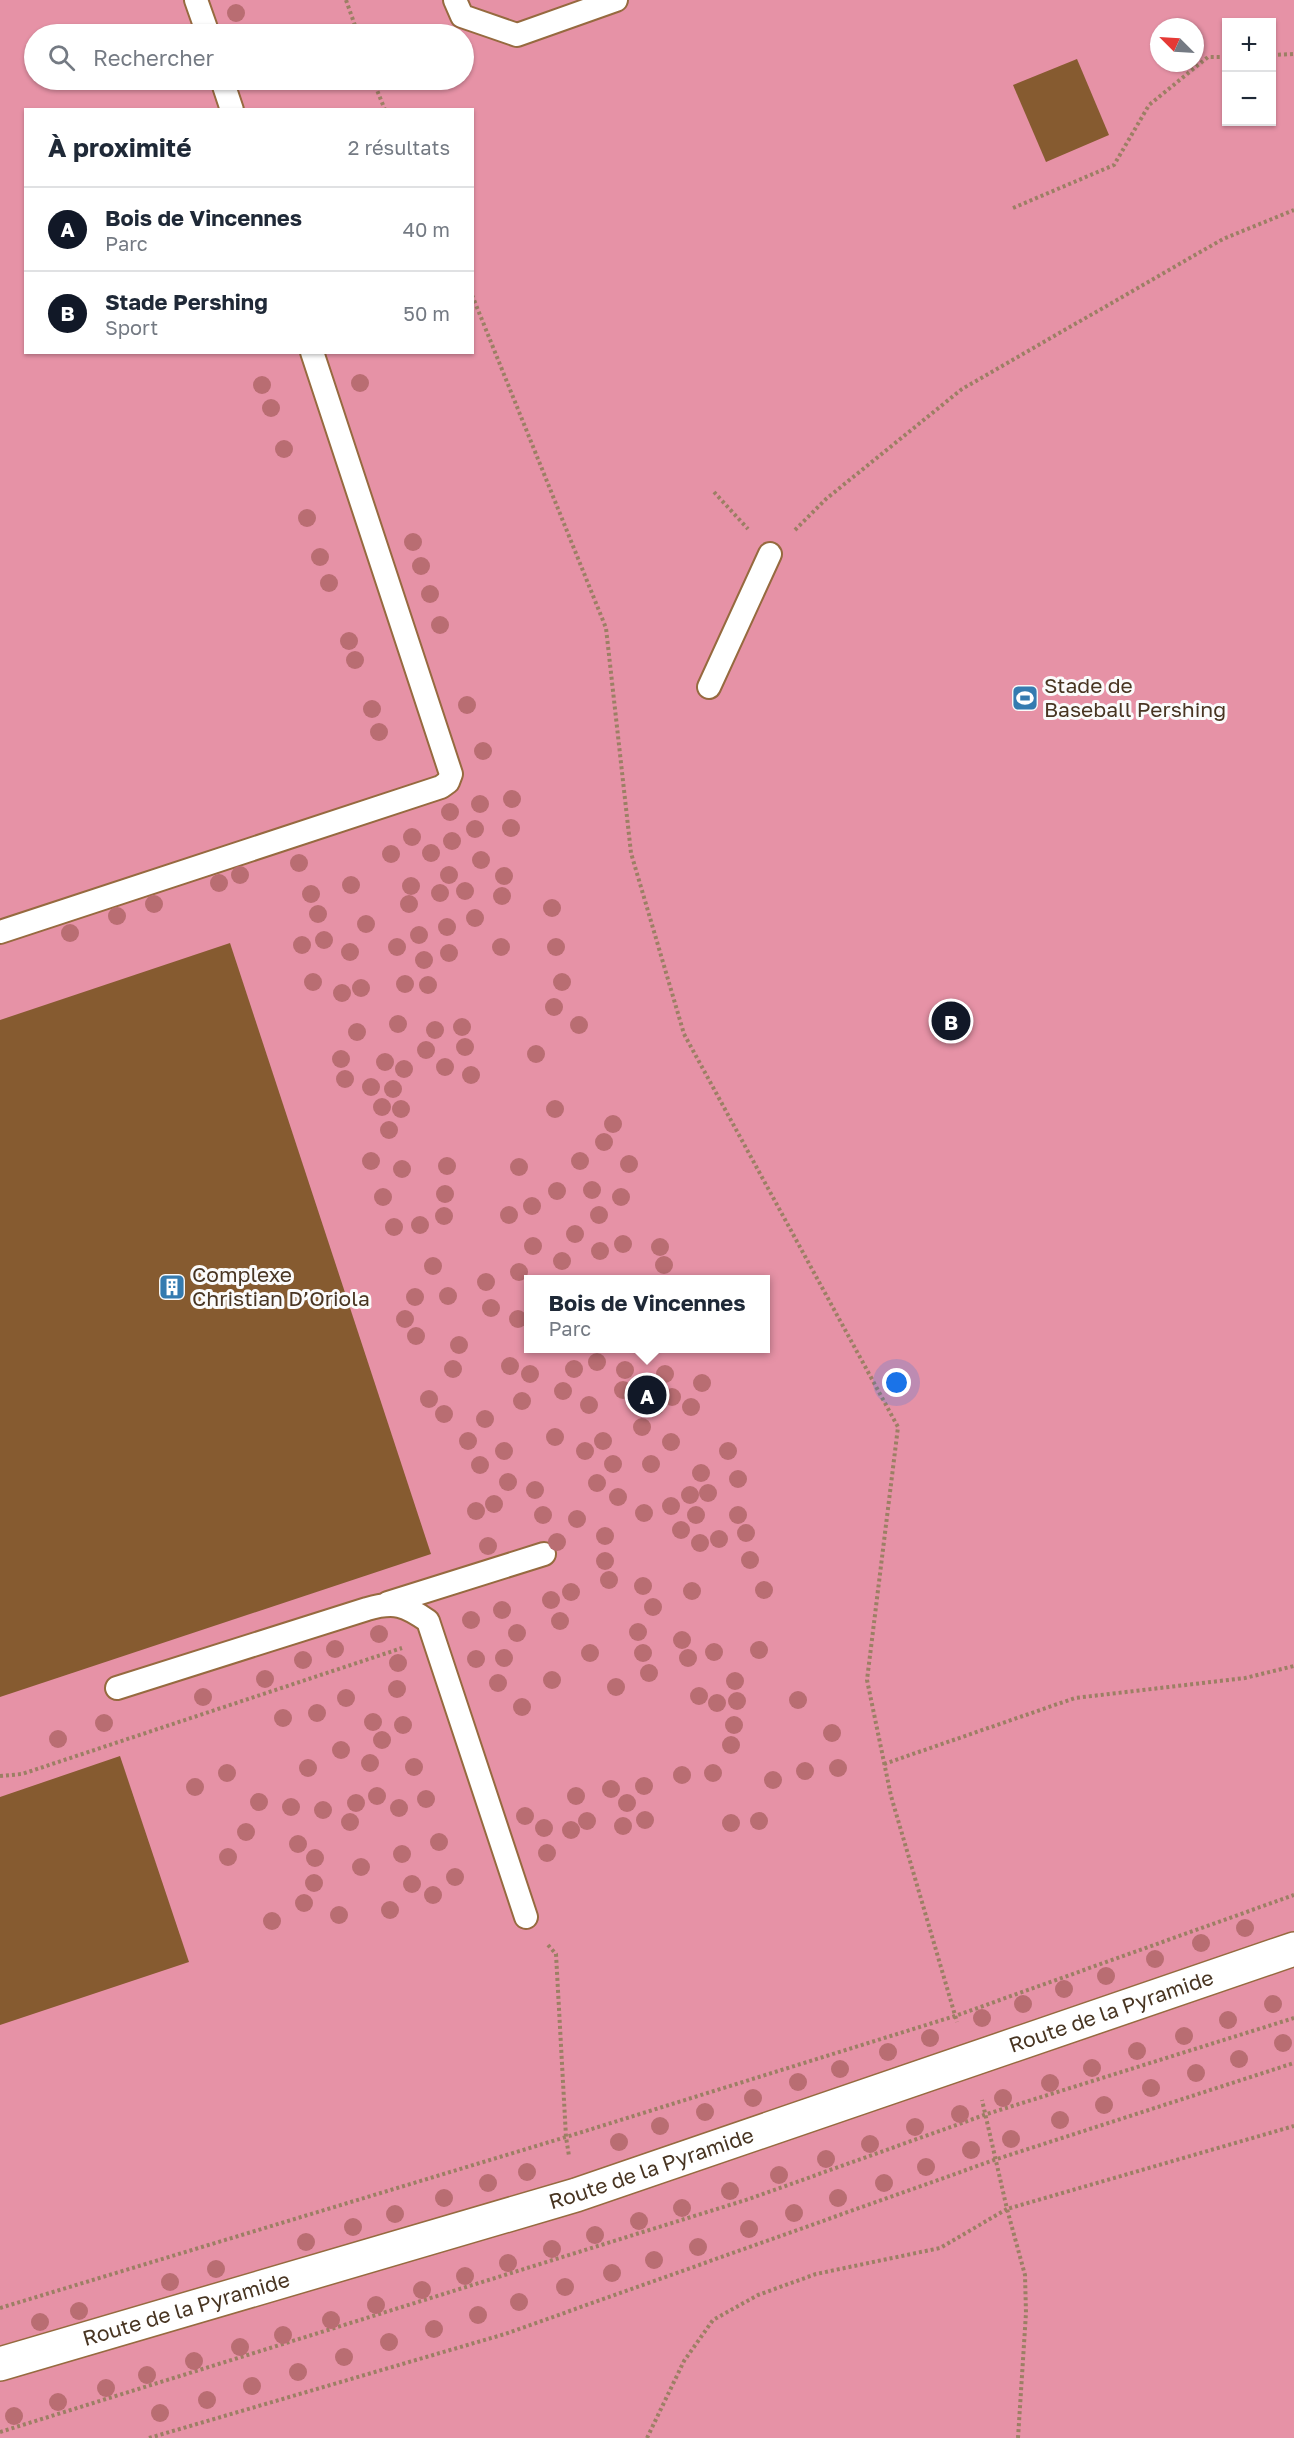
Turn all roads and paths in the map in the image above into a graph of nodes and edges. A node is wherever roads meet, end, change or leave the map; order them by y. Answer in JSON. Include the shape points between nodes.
{"nodes":[{"id":1,"x":196,"y":0,"type":"edge"},
{"id":2,"x":346,"y":0,"type":"edge"},
{"id":3,"x":455,"y":0,"type":"edge"},
{"id":4,"x":616,"y":0,"type":"edge"},
{"id":5,"x":204,"y":24,"type":"edge"},
{"id":6,"x":354,"y":24,"type":"edge"},
{"id":7,"x":1294,"y":54,"type":"edge"},
{"id":8,"x":1276,"y":55,"type":"edge"},
{"id":9,"x":1222,"y":57,"type":"edge"},
{"id":10,"x":225,"y":90,"type":"edge"},
{"id":11,"x":377,"y":90,"type":"edge"},
{"id":12,"x":231,"y":108,"type":"edge"},
{"id":13,"x":384,"y":108,"type":"edge"},
{"id":14,"x":1013,"y":208,"type":"dead end"},
{"id":15,"x":1294,"y":210,"type":"edge"},
{"id":16,"x":474,"y":300,"type":"edge"},
{"id":17,"x":313,"y":354,"type":"edge"},
{"id":18,"x":714,"y":492,"type":"dead end"},
{"id":19,"x":770,"y":554,"type":"junction"},
{"id":20,"x":709,"y":687,"type":"dead end"},
{"id":21,"x":0,"y":932,"type":"edge"},
{"id":22,"x":544,"y":1554,"type":"dead end"},
{"id":23,"x":386,"y":1604,"type":"junction"},
{"id":24,"x":433,"y":1637,"type":"junction"},
{"id":25,"x":1294,"y":1666,"type":"edge"},
{"id":26,"x":117,"y":1688,"type":"dead end"},
{"id":27,"x":884,"y":1764,"type":"junction"},
{"id":28,"x":0,"y":1776,"type":"edge"},
{"id":29,"x":1294,"y":1895,"type":"edge"},
{"id":30,"x":526,"y":1917,"type":"joint"},
{"id":31,"x":1294,"y":1949,"type":"edge"},
{"id":32,"x":955,"y":2016,"type":"junction"},
{"id":33,"x":1294,"y":2018,"type":"edge"},
{"id":34,"x":958,"y":2028,"type":"dead end"},
{"id":35,"x":1294,"y":2063,"type":"edge"},
{"id":36,"x":982,"y":2100,"type":"dead end"},
{"id":37,"x":987,"y":2114,"type":"junction"},
{"id":38,"x":1294,"y":2126,"type":"edge"},
{"id":39,"x":566,"y":2138,"type":"junction"},
{"id":40,"x":997,"y":2159,"type":"junction"},
{"id":41,"x":576,"y":2195,"type":"junction"},
{"id":42,"x":1007,"y":2209,"type":"junction"},
{"id":43,"x":0,"y":2308,"type":"edge"},
{"id":44,"x":0,"y":2364,"type":"edge"},
{"id":45,"x":0,"y":2432,"type":"edge"},
{"id":46,"x":149,"y":2438,"type":"edge"},
{"id":47,"x":647,"y":2438,"type":"edge"},
{"id":48,"x":1018,"y":2438,"type":"edge"}],
"edges":[{"from":1,"to":5,"type":"lane"},
{"from":2,"to":6,"type":"path"},
{"from":3,"to":4,"type":"lane","via":[[462,16],[517,35]]},
{"from":7,"to":8,"type":"path"},
{"from":9,"to":14,"type":"path","via":[[1208,57],[1149,105],[1114,165]]},
{"from":10,"to":12,"type":"lane"},
{"from":11,"to":13,"type":"path"},
{"from":15,"to":19,"type":"path","via":[[1223,239],[962,389],[826,499]]},
{"from":16,"to":27,"type":"path","via":[[606,628],[631,853],[684,1034],[898,1427],[867,1680]]},
{"from":17,"to":21,"type":"lane","via":[[451,774],[448,782]]},
{"from":18,"to":19,"type":"path"},
{"from":19,"to":20,"type":"lane"},
{"from":22,"to":23,"type":"lane"},
{"from":23,"to":24,"type":"lane","via":[[407,1607],[428,1621]]},
{"from":23,"to":26,"type":"lane"},
{"from":24,"to":28,"type":"path","via":[[33,1770]]},
{"from":24,"to":30,"type":"lane"},
{"from":25,"to":27,"type":"path","via":[[1245,1678],[1075,1698]]},
{"from":27,"to":32,"type":"path"},
{"from":29,"to":32,"type":"path"},
{"from":30,"to":39,"type":"path","via":[[556,1954]]},
{"from":31,"to":41,"type":"street","name":"Route de la Pyramide"},
{"from":32,"to":34,"type":"path"},
{"from":32,"to":39,"type":"path"},
{"from":33,"to":37,"type":"path"},
{"from":35,"to":40,"type":"path"},
{"from":36,"to":37,"type":"path"},
{"from":37,"to":40,"type":"path"},
{"from":37,"to":45,"type":"path","via":[[727,2206]]},
{"from":38,"to":42,"type":"path"},
{"from":39,"to":41,"type":"path"},
{"from":39,"to":43,"type":"path"},
{"from":40,"to":42,"type":"path"},
{"from":40,"to":46,"type":"path","via":[[506,2334]]},
{"from":41,"to":44,"type":"street","name":"Route de la Pyramide"},
{"from":42,"to":47,"type":"path","via":[[940,2248],[816,2274],[758,2295],[713,2320],[684,2361]]},
{"from":42,"to":48,"type":"path","via":[[1025,2275]]}]}
